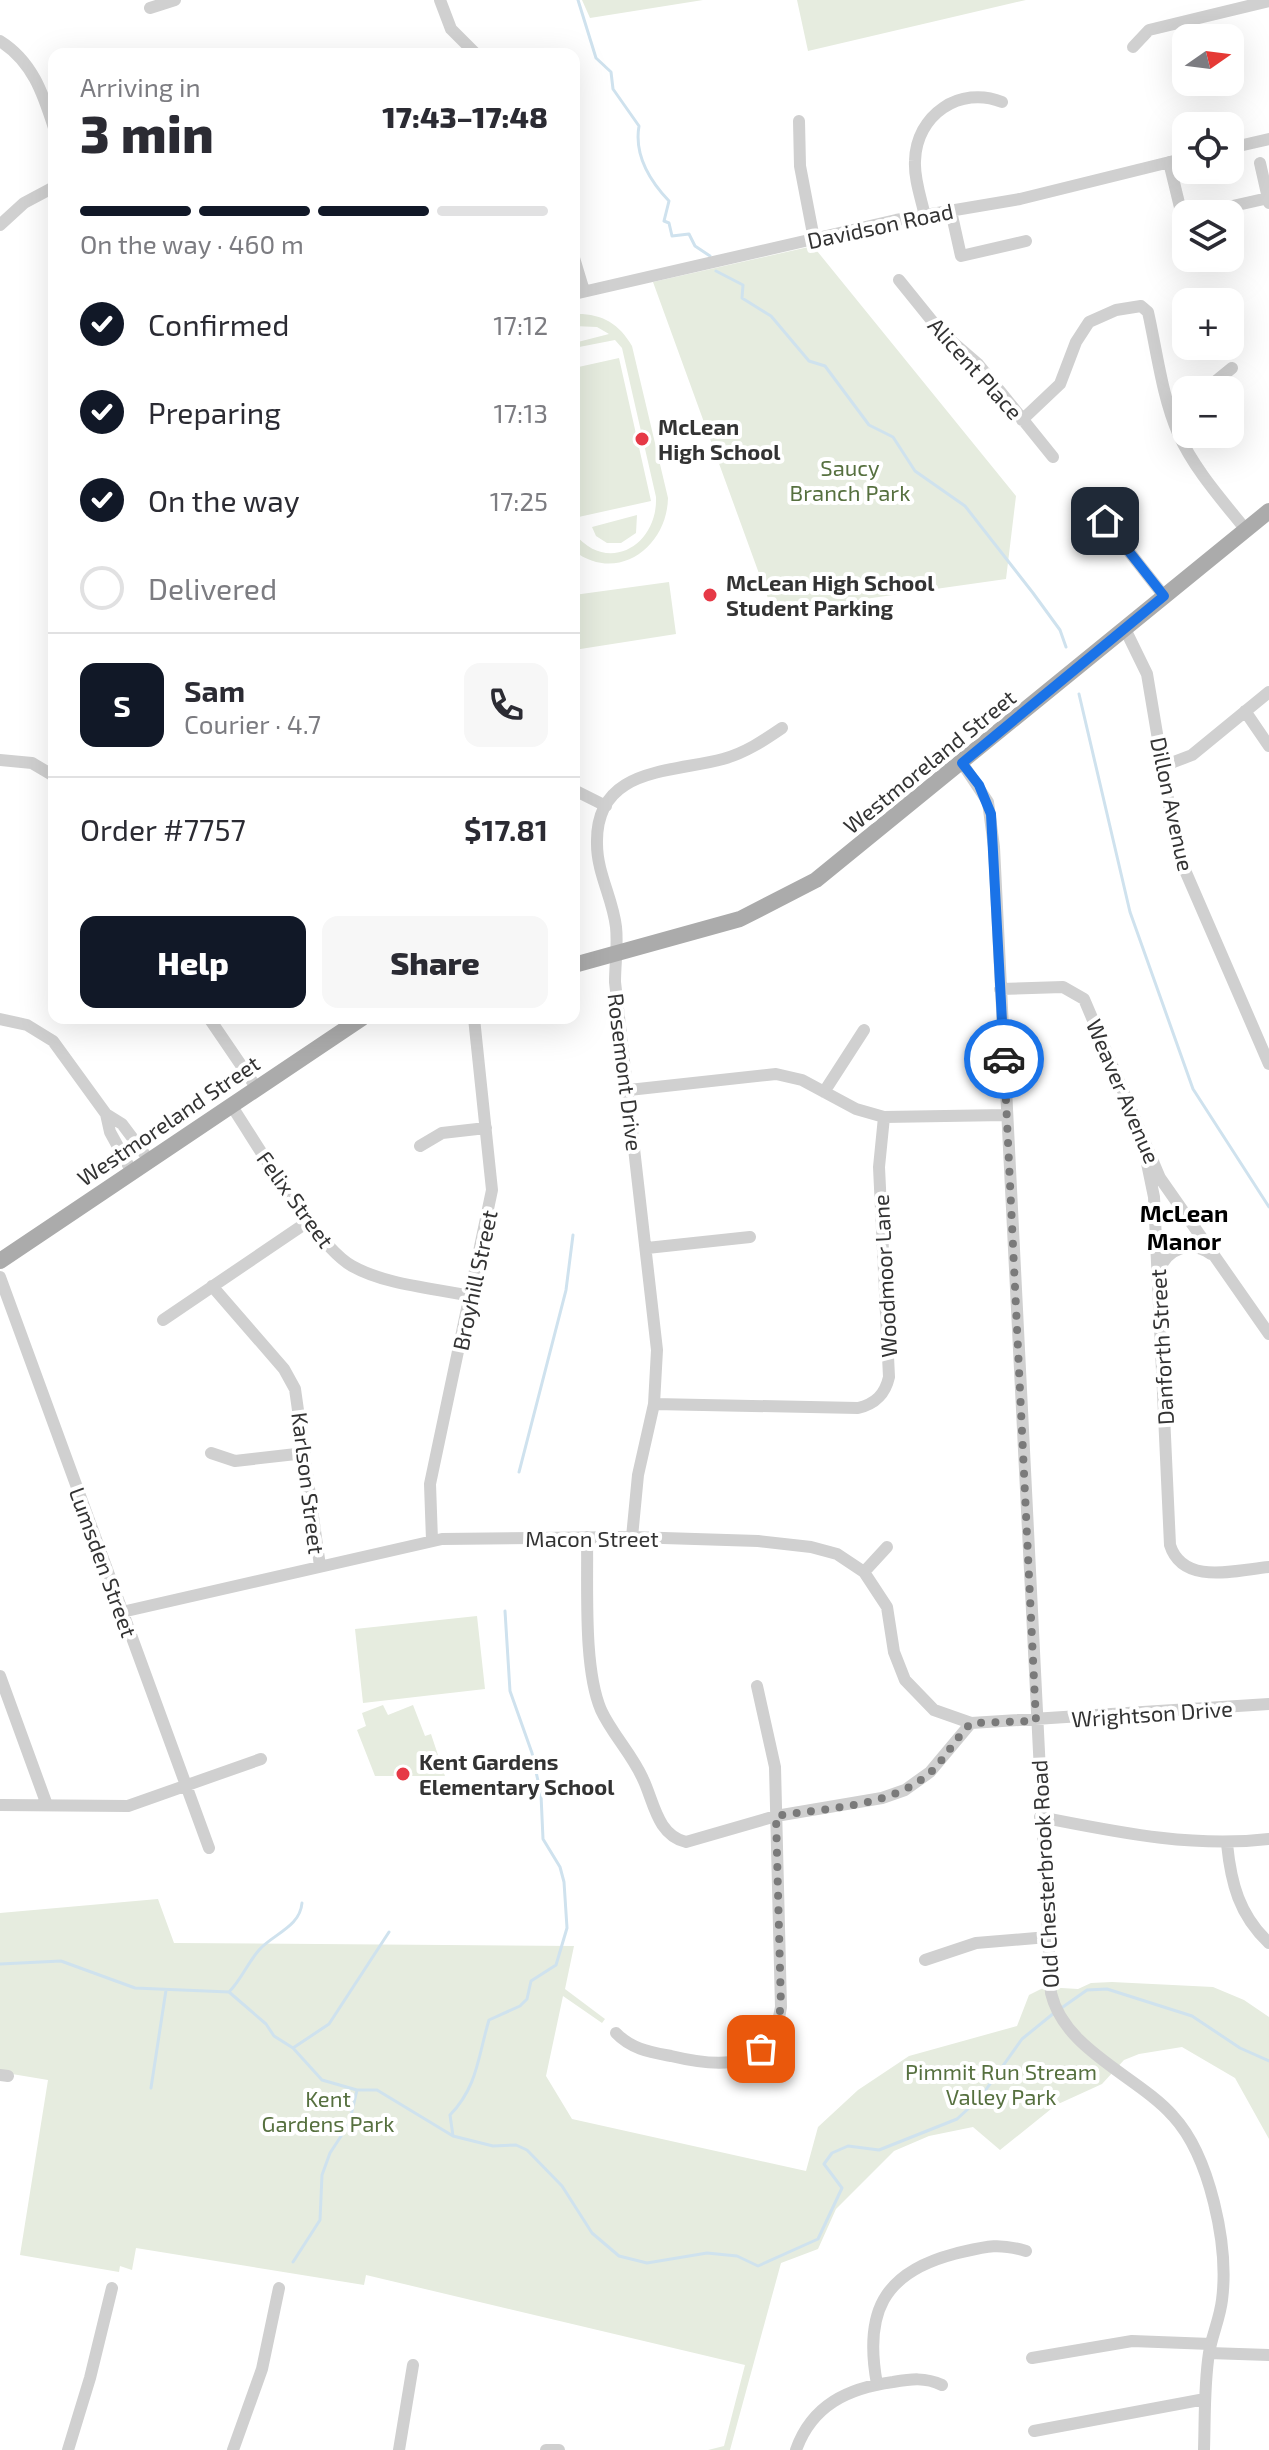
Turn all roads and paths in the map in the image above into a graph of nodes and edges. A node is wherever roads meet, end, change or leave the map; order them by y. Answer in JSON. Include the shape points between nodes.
{"nodes":[{"id":1,"x":175,"y":0,"type":"edge"},
{"id":2,"x":440,"y":0,"type":"edge"},
{"id":3,"x":1269,"y":1,"type":"edge"},
{"id":4,"x":150,"y":8,"type":"dead end"},
{"id":5,"x":0,"y":41,"type":"edge"},
{"id":6,"x":1133,"y":47,"type":"dead end"},
{"id":7,"x":470,"y":48,"type":"edge"},
{"id":8,"x":1002,"y":102,"type":"dead end"},
{"id":9,"x":48,"y":111,"type":"edge"},
{"id":10,"x":799,"y":121,"type":"dead end"},
{"id":11,"x":1269,"y":139,"type":"edge"},
{"id":12,"x":1244,"y":145,"type":"edge"},
{"id":13,"x":1172,"y":161,"type":"edge"},
{"id":14,"x":1169,"y":162,"type":"junction"},
{"id":15,"x":1260,"y":163,"type":"dead end"},
{"id":16,"x":48,"y":190,"type":"edge"},
{"id":17,"x":1179,"y":200,"type":"edge"},
{"id":18,"x":1268,"y":201,"type":"edge"},
{"id":19,"x":1244,"y":205,"type":"edge"},
{"id":20,"x":951,"y":211,"type":"junction"},
{"id":21,"x":925,"y":216,"type":"junction"},
{"id":22,"x":0,"y":225,"type":"edge"},
{"id":23,"x":814,"y":239,"type":"junction"},
{"id":24,"x":1026,"y":241,"type":"dead end"},
{"id":25,"x":899,"y":280,"type":"dead end"},
{"id":26,"x":580,"y":293,"type":"edge"},
{"id":27,"x":1232,"y":368,"type":"dead end"},
{"id":28,"x":1222,"y":376,"type":"edge"},
{"id":29,"x":1172,"y":417,"type":"edge"},
{"id":30,"x":1022,"y":420,"type":"junction"},
{"id":31,"x":1188,"y":448,"type":"edge"},
{"id":32,"x":1053,"y":457,"type":"dead end"},
{"id":33,"x":1090,"y":502,"type":"dead end"},
{"id":34,"x":1269,"y":511,"type":"edge"},
{"id":35,"x":1246,"y":530,"type":"junction"},
{"id":36,"x":1164,"y":596,"type":"junction"},
{"id":37,"x":1125,"y":629,"type":"junction"},
{"id":38,"x":1269,"y":692,"type":"edge"},
{"id":39,"x":1245,"y":711,"type":"junction"},
{"id":40,"x":782,"y":728,"type":"dead end"},
{"id":41,"x":1269,"y":746,"type":"edge"},
{"id":42,"x":0,"y":760,"type":"edge"},
{"id":43,"x":962,"y":763,"type":"junction"},
{"id":44,"x":1163,"y":766,"type":"junction"},
{"id":45,"x":48,"y":772,"type":"edge"},
{"id":46,"x":580,"y":793,"type":"edge"},
{"id":47,"x":606,"y":806,"type":"junction"},
{"id":48,"x":616,"y":955,"type":"junction"},
{"id":49,"x":580,"y":964,"type":"edge"},
{"id":50,"x":1000,"y":989,"type":"junction"},
{"id":51,"x":0,"y":1019,"type":"edge"},
{"id":52,"x":213,"y":1024,"type":"edge"},
{"id":53,"x":338,"y":1024,"type":"edge"},
{"id":54,"x":475,"y":1024,"type":"edge"},
{"id":55,"x":864,"y":1030,"type":"dead end"},
{"id":56,"x":1268,"y":1057,"type":"edge"},
{"id":57,"x":256,"y":1087,"type":"junction"},
{"id":58,"x":629,"y":1090,"type":"junction"},
{"id":59,"x":824,"y":1092,"type":"junction"},
{"id":60,"x":231,"y":1105,"type":"junction"},
{"id":61,"x":106,"y":1114,"type":"junction"},
{"id":62,"x":1006,"y":1115,"type":"junction"},
{"id":63,"x":884,"y":1117,"type":"junction"},
{"id":64,"x":486,"y":1128,"type":"junction"},
{"id":65,"x":1143,"y":1144,"type":"junction"},
{"id":66,"x":420,"y":1146,"type":"dead end"},
{"id":67,"x":149,"y":1160,"type":"junction"},
{"id":68,"x":132,"y":1172,"type":"junction"},
{"id":69,"x":309,"y":1221,"type":"junction"},
{"id":70,"x":750,"y":1237,"type":"dead end"},
{"id":71,"x":647,"y":1248,"type":"junction"},
{"id":72,"x":1214,"y":1255,"type":"junction"},
{"id":73,"x":0,"y":1261,"type":"edge"},
{"id":74,"x":0,"y":1277,"type":"edge"},
{"id":75,"x":1157,"y":1278,"type":"junction"},
{"id":76,"x":212,"y":1286,"type":"junction"},
{"id":77,"x":471,"y":1296,"type":"junction"},
{"id":78,"x":163,"y":1320,"type":"dead end"},
{"id":79,"x":1269,"y":1334,"type":"edge"},
{"id":80,"x":654,"y":1404,"type":"junction"},
{"id":81,"x":211,"y":1453,"type":"dead end"},
{"id":82,"x":305,"y":1453,"type":"junction"},
{"id":83,"x":587,"y":1537,"type":"junction"},
{"id":84,"x":632,"y":1537,"type":"junction"},
{"id":85,"x":432,"y":1540,"type":"junction"},
{"id":86,"x":887,"y":1547,"type":"dead end"},
{"id":87,"x":320,"y":1566,"type":"junction"},
{"id":88,"x":1269,"y":1567,"type":"edge"},
{"id":89,"x":864,"y":1572,"type":"junction"},
{"id":90,"x":122,"y":1612,"type":"junction"},
{"id":91,"x":0,"y":1676,"type":"edge"},
{"id":92,"x":757,"y":1686,"type":"dead end"},
{"id":93,"x":1269,"y":1704,"type":"edge"},
{"id":94,"x":1036,"y":1721,"type":"junction"},
{"id":95,"x":971,"y":1723,"type":"junction"},
{"id":96,"x":261,"y":1759,"type":"dead end"},
{"id":97,"x":186,"y":1787,"type":"junction"},
{"id":98,"x":0,"y":1805,"type":"edge"},
{"id":99,"x":47,"y":1805,"type":"junction"},
{"id":100,"x":776,"y":1816,"type":"junction"},
{"id":101,"x":1040,"y":1817,"type":"junction"},
{"id":102,"x":1269,"y":1839,"type":"edge"},
{"id":103,"x":1227,"y":1844,"type":"junction"},
{"id":104,"x":209,"y":1848,"type":"dead end"},
{"id":105,"x":1048,"y":1937,"type":"junction"},
{"id":106,"x":1269,"y":1943,"type":"edge"},
{"id":107,"x":925,"y":1960,"type":"dead end"},
{"id":108,"x":616,"y":2033,"type":"dead end"},
{"id":109,"x":1026,"y":2251,"type":"dead end"},
{"id":110,"x":112,"y":2288,"type":"dead end"},
{"id":111,"x":279,"y":2288,"type":"dead end"},
{"id":112,"x":1210,"y":2349,"type":"junction"},
{"id":113,"x":1269,"y":2355,"type":"edge"},
{"id":114,"x":1032,"y":2358,"type":"dead end"},
{"id":115,"x":413,"y":2365,"type":"dead end"},
{"id":116,"x":877,"y":2384,"type":"junction"},
{"id":117,"x":942,"y":2385,"type":"dead end"},
{"id":118,"x":1205,"y":2399,"type":"junction"},
{"id":119,"x":1034,"y":2431,"type":"dead end"},
{"id":120,"x":68,"y":2450,"type":"edge"},
{"id":121,"x":233,"y":2450,"type":"edge"},
{"id":122,"x":399,"y":2450,"type":"edge"},
{"id":123,"x":546,"y":2450,"type":"edge"},
{"id":124,"x":559,"y":2450,"type":"edge"},
{"id":125,"x":796,"y":2450,"type":"edge"},
{"id":126,"x":1204,"y":2450,"type":"edge"}],
"edges":[{"from":1,"to":4,"type":"street"},
{"from":2,"to":7,"type":"street","via":[[451,29]]},
{"from":3,"to":6,"type":"street","via":[[1149,30]]},
{"from":5,"to":9,"type":"street","via":[[37,80]]},
{"from":8,"to":21,"type":"street","via":[[980,96],[955,100],[925,126],[915,163]]},
{"from":10,"to":23,"type":"street","via":[[800,166]]},
{"from":11,"to":12,"type":"street"},
{"from":13,"to":14,"type":"street","name":"Davidson Road"},
{"from":14,"to":17,"type":"street"},
{"from":14,"to":20,"type":"street","name":"Davidson Road"},
{"from":15,"to":18,"type":"street"},
{"from":16,"to":22,"type":"street"},
{"from":18,"to":19,"type":"street"},
{"from":20,"to":21,"type":"street","name":"Davidson Road"},
{"from":20,"to":24,"type":"street","via":[[961,256]]},
{"from":21,"to":23,"type":"street","name":"Davidson Road"},
{"from":23,"to":26,"type":"street","name":"Davidson Road"},
{"from":25,"to":30,"type":"street","name":"Alicent Place"},
{"from":27,"to":28,"type":"street"},
{"from":29,"to":30,"type":"street","via":[[1148,312],[1141,306],[1089,322],[1060,384]]},
{"from":30,"to":32,"type":"street","name":"Alicent Place"},
{"from":31,"to":35,"type":"street"},
{"from":33,"to":36,"type":"street"},
{"from":34,"to":35,"type":"main road","name":"Westmoreland Street"},
{"from":35,"to":36,"type":"main road","name":"Westmoreland Street"},
{"from":36,"to":37,"type":"main road","name":"Westmoreland Street"},
{"from":37,"to":43,"type":"main road","name":"Westmoreland Street"},
{"from":37,"to":44,"type":"street","name":"Dillon Avenue","via":[[1147,674]]},
{"from":38,"to":39,"type":"street"},
{"from":39,"to":41,"type":"street"},
{"from":39,"to":44,"type":"street","via":[[1192,755]]},
{"from":40,"to":47,"type":"street","via":[[723,759],[635,777]]},
{"from":42,"to":45,"type":"street","via":[[32,763]]},
{"from":43,"to":48,"type":"main road","name":"Westmoreland Street","via":[[800,890],[740,919]]},
{"from":43,"to":50,"type":"street","name":"Old Chesterbrook Road","via":[[991,814]]},
{"from":44,"to":56,"type":"street","name":"Dillon Avenue","via":[[1188,879]]},
{"from":46,"to":47,"type":"street"},
{"from":47,"to":48,"type":"street","name":"Rosemont Drive","via":[[597,854],[616,927]]},
{"from":48,"to":49,"type":"main road","name":"Westmoreland Street"},
{"from":48,"to":58,"type":"street","name":"Rosemont Drive"},
{"from":50,"to":62,"type":"street","name":"Old Chesterbrook Road"},
{"from":50,"to":65,"type":"street","name":"Weaver Avenue","via":[[1063,987],[1084,999]]},
{"from":51,"to":61,"type":"street","via":[[27,1025],[53,1041]]},
{"from":52,"to":57,"type":"street"},
{"from":53,"to":57,"type":"main road","name":"Westmoreland Street"},
{"from":54,"to":64,"type":"street","name":"Broyhill Street"},
{"from":55,"to":59,"type":"street"},
{"from":57,"to":60,"type":"main road","name":"Westmoreland Street"},
{"from":58,"to":59,"type":"street","via":[[776,1074]]},
{"from":58,"to":71,"type":"street","name":"Rosemont Drive"},
{"from":59,"to":63,"type":"street"},
{"from":60,"to":67,"type":"main road","name":"Westmoreland Street"},
{"from":60,"to":69,"type":"street","name":"Felix Street"},
{"from":61,"to":67,"type":"street","via":[[122,1124]]},
{"from":61,"to":68,"type":"street"},
{"from":62,"to":63,"type":"street"},
{"from":62,"to":94,"type":"street","name":"Old Chesterbrook Road"},
{"from":63,"to":80,"type":"street","name":"Woodmoor Lane","via":[[879,1167],[889,1377],[883,1393],[858,1408]]},
{"from":64,"to":66,"type":"street","via":[[442,1133]]},
{"from":64,"to":77,"type":"street","name":"Broyhill Street","via":[[492,1190]]},
{"from":65,"to":72,"type":"street","name":"Weaver Avenue"},
{"from":65,"to":75,"type":"street","name":"Danforth Street","via":[[1154,1197]]},
{"from":67,"to":68,"type":"main road","name":"Westmoreland Street"},
{"from":68,"to":73,"type":"main road","name":"Westmoreland Street"},
{"from":69,"to":76,"type":"street"},
{"from":69,"to":77,"type":"street","name":"Felix Street","via":[[353,1266]]},
{"from":70,"to":71,"type":"street"},
{"from":71,"to":80,"type":"street","name":"Rosemont Drive","via":[[657,1340]]},
{"from":72,"to":75,"type":"street","via":[[1198,1247],[1180,1248],[1165,1258]]},
{"from":72,"to":79,"type":"street","name":"Weaver Avenue"},
{"from":74,"to":90,"type":"street","name":"Lumsden Street"},
{"from":75,"to":88,"type":"street","name":"Danforth Street","via":[[1172,1550],[1185,1567],[1201,1572]]},
{"from":76,"to":78,"type":"street"},
{"from":76,"to":82,"type":"street","name":"Karlson Street","via":[[289,1376],[299,1403]]},
{"from":77,"to":85,"type":"street","name":"Broyhill Street","via":[[430,1484]]},
{"from":80,"to":84,"type":"street","name":"Rosemont Drive","via":[[638,1475]]},
{"from":81,"to":82,"type":"street","via":[[235,1461]]},
{"from":82,"to":87,"type":"street","name":"Karlson Street"},
{"from":83,"to":84,"type":"street","name":"Macon Street"},
{"from":83,"to":85,"type":"street","name":"Macon Street"},
{"from":83,"to":100,"type":"street","via":[[595,1694],[674,1845]]},
{"from":84,"to":89,"type":"street","name":"Macon Street","via":[[811,1547],[837,1554]]},
{"from":85,"to":87,"type":"street","name":"Macon Street"},
{"from":86,"to":89,"type":"street"},
{"from":87,"to":90,"type":"street","name":"Macon Street"},
{"from":89,"to":95,"type":"street","name":"Macon Street","via":[[887,1607],[898,1666],[913,1692],[934,1710]]},
{"from":90,"to":97,"type":"street","name":"Lumsden Street"},
{"from":91,"to":99,"type":"street"},
{"from":92,"to":100,"type":"street","via":[[775,1767]]},
{"from":93,"to":94,"type":"street","name":"Wrightson Drive"},
{"from":94,"to":95,"type":"street","name":"Wrightson Drive"},
{"from":94,"to":101,"type":"street","name":"Old Chesterbrook Road"},
{"from":95,"to":100,"type":"street","via":[[930,1772],[905,1790]]},
{"from":96,"to":97,"type":"street"},
{"from":97,"to":99,"type":"street","via":[[128,1806]]},
{"from":97,"to":104,"type":"street","name":"Lumsden Street"},
{"from":98,"to":99,"type":"street"},
{"from":100,"to":108,"type":"street","via":[[781,2007],[769,2039],[751,2056],[717,2065],[639,2049]]},
{"from":101,"to":103,"type":"street","via":[[1161,1839]]},
{"from":101,"to":105,"type":"street","name":"Old Chesterbrook Road"},
{"from":102,"to":103,"type":"street"},
{"from":103,"to":106,"type":"street","via":[[1235,1892],[1250,1922]]},
{"from":105,"to":107,"type":"street","via":[[976,1943]]},
{"from":105,"to":112,"type":"street","name":"Old Chesterbrook Road","via":[[1052,2000],[1068,2023],[1096,2056],[1172,2114],[1194,2146],[1222,2257],[1223,2298]]},
{"from":109,"to":116,"type":"street","via":[[1001,2244],[930,2261],[891,2287],[871,2333]]},
{"from":110,"to":120,"type":"street"},
{"from":111,"to":121,"type":"street","via":[[262,2369]]},
{"from":112,"to":113,"type":"street"},
{"from":112,"to":114,"type":"street","via":[[1132,2341]]},
{"from":112,"to":118,"type":"street","name":"Old Chesterbrook Road"},
{"from":115,"to":122,"type":"street"},
{"from":116,"to":117,"type":"street","via":[[915,2378]]},
{"from":116,"to":125,"type":"street","via":[[830,2402],[808,2424]]},
{"from":118,"to":119,"type":"street"},
{"from":118,"to":126,"type":"street","name":"Old Chesterbrook Road"},
{"from":123,"to":124,"type":"street"}]}
